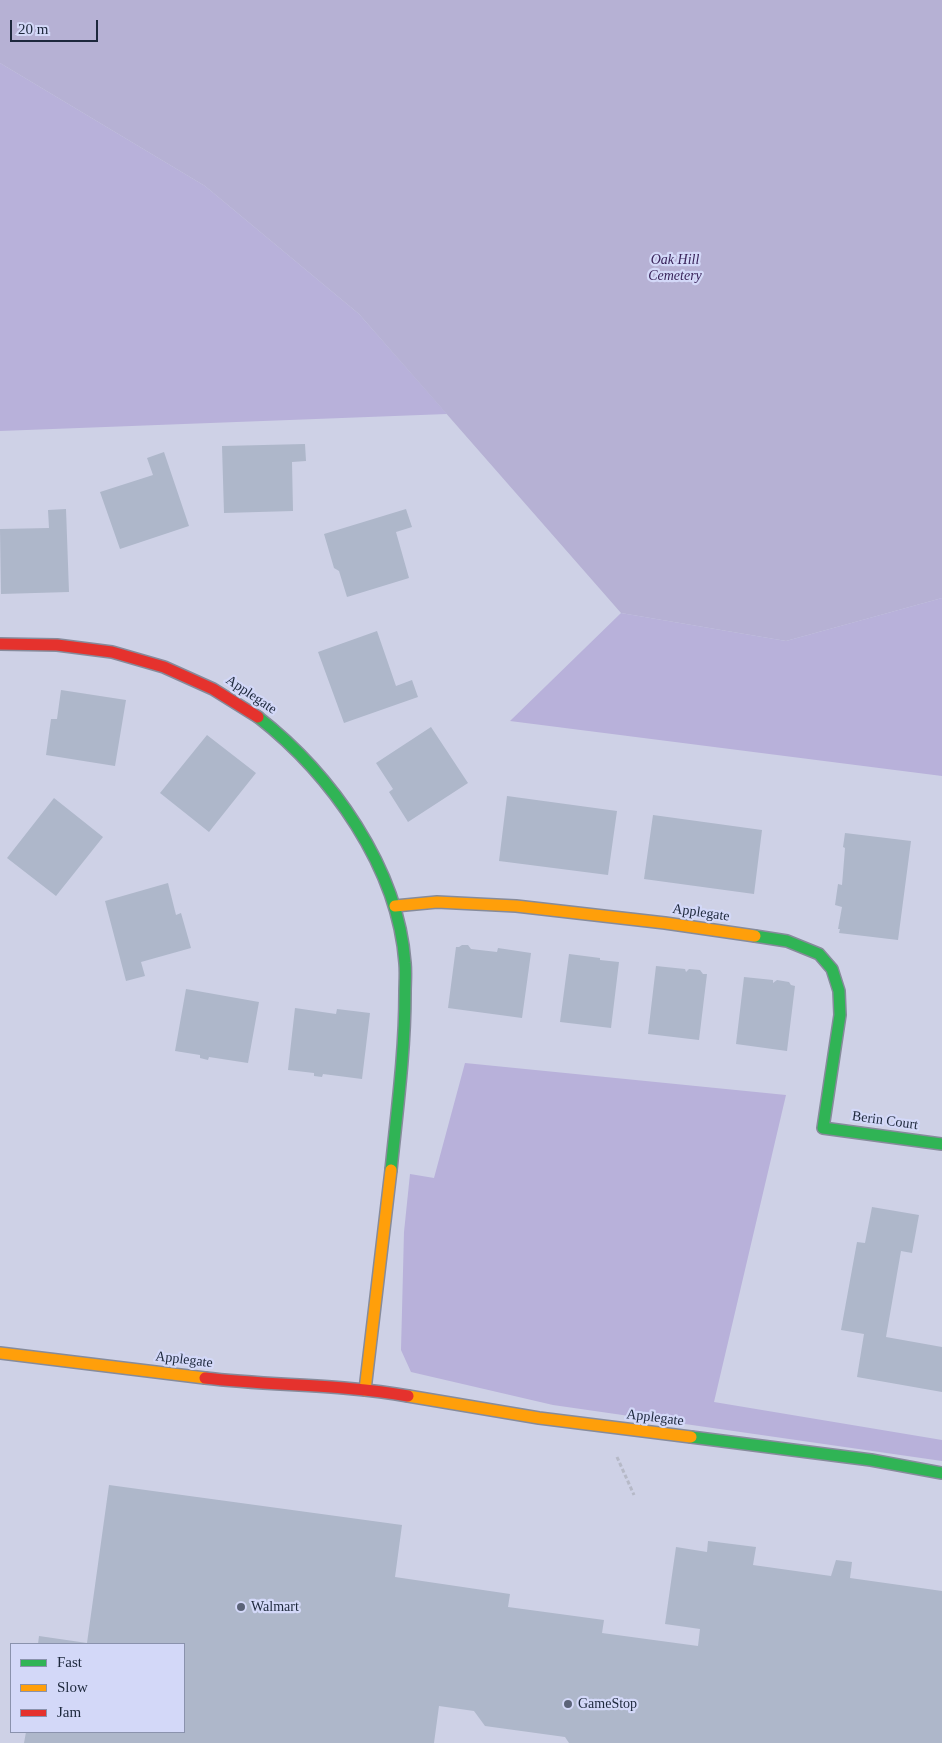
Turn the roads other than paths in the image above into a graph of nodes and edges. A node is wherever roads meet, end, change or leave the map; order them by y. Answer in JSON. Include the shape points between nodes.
{"nodes":[{"id":1,"x":0,"y":644,"type":"edge"},
{"id":2,"x":395,"y":906,"type":"junction"},
{"id":3,"x":823,"y":1128,"type":"joint"},
{"id":4,"x":942,"y":1144,"type":"edge"},
{"id":5,"x":0,"y":1354,"type":"edge"},
{"id":6,"x":365,"y":1390,"type":"junction"},
{"id":7,"x":942,"y":1472,"type":"edge"}],
"edges":[{"from":1,"to":2,"type":"street","name":"Applegate","via":[[62,645],[104,650],[156,663],[232,698],[296,749],[332,789],[356,825]]},
{"from":2,"to":3,"type":"street","name":"Applegate","via":[[437,902],[516,906],[787,941],[819,954],[832,969],[839,991],[840,1015]]},
{"from":2,"to":6,"type":"street","name":"Applegate","via":[[405,962],[406,1023]]},
{"from":3,"to":4,"type":"street","name":"Berin Court"},
{"from":5,"to":6,"type":"street","name":"Applegate","via":[[236,1382]]},
{"from":6,"to":7,"type":"street","name":"Applegate","via":[[539,1418],[872,1460]]}]}
